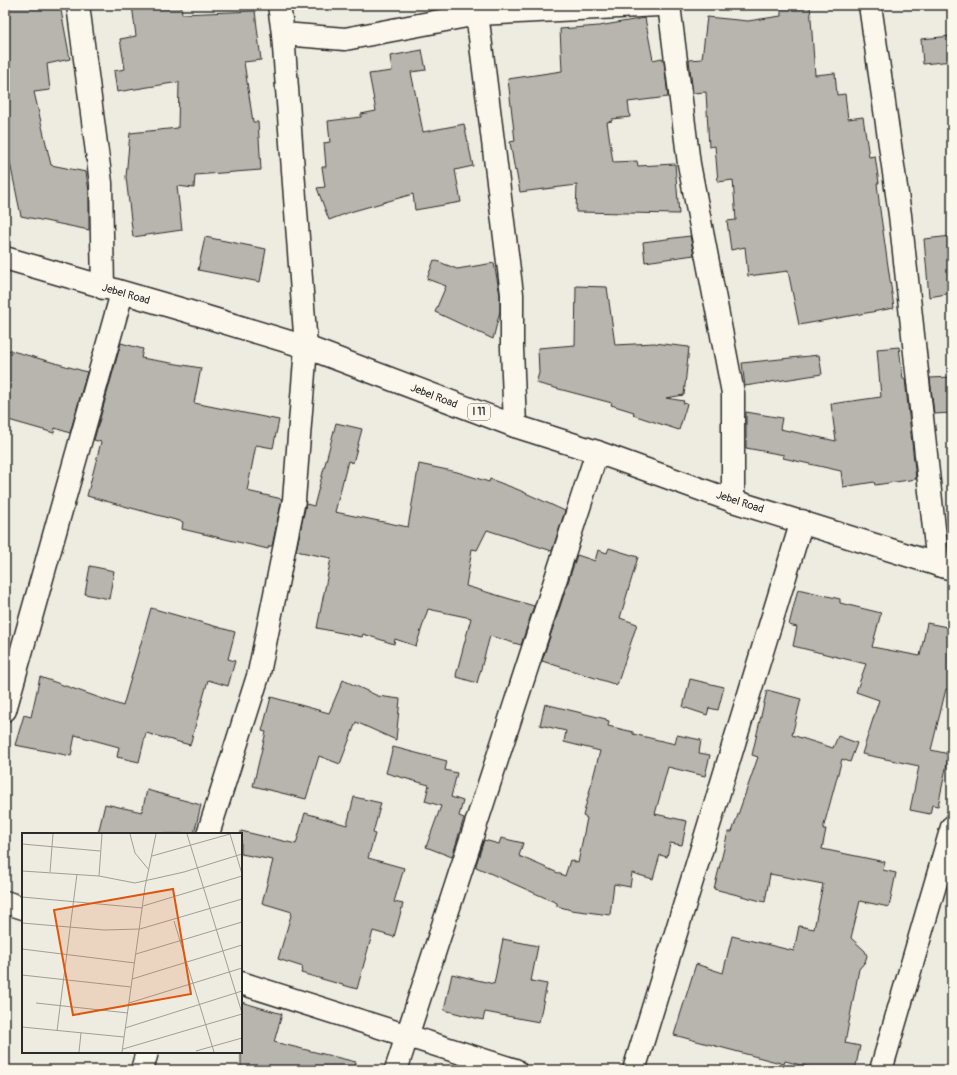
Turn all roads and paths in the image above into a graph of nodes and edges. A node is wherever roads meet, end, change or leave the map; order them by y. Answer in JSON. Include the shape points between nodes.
{"nodes":[{"id":1,"x":78,"y":5,"type":"edge"},
{"id":2,"x":279,"y":5,"type":"edge"},
{"id":3,"x":659,"y":5,"type":"edge"},
{"id":4,"x":669,"y":5,"type":"edge"},
{"id":5,"x":870,"y":5,"type":"edge"},
{"id":6,"x":477,"y":10,"type":"edge"},
{"id":7,"x":283,"y":34,"type":"junction"},
{"id":8,"x":5,"y":258,"type":"edge"},
{"id":9,"x":113,"y":290,"type":"junction"},
{"id":10,"x":306,"y":348,"type":"junction"},
{"id":11,"x":515,"y":426,"type":"junction"},
{"id":12,"x":597,"y":452,"type":"junction"},
{"id":13,"x":734,"y":501,"type":"junction"},
{"id":14,"x":802,"y":521,"type":"junction"},
{"id":15,"x":945,"y":567,"type":"edge"},
{"id":16,"x":5,"y":710,"type":"edge"},
{"id":17,"x":952,"y":827,"type":"edge"},
{"id":18,"x":208,"y":833,"type":"edge"},
{"id":19,"x":5,"y":902,"type":"edge"},
{"id":20,"x":22,"y":908,"type":"edge"},
{"id":21,"x":242,"y":983,"type":"edge"},
{"id":22,"x":406,"y":1035,"type":"junction"},
{"id":23,"x":147,"y":1053,"type":"edge"},
{"id":24,"x":142,"y":1070,"type":"edge"},
{"id":25,"x":396,"y":1070,"type":"edge"},
{"id":26,"x":515,"y":1070,"type":"edge"},
{"id":27,"x":634,"y":1070,"type":"edge"},
{"id":28,"x":880,"y":1070,"type":"edge"}],
"edges":[{"from":1,"to":9,"type":"street"},
{"from":2,"to":7,"type":"street"},
{"from":3,"to":6,"type":"street"},
{"from":4,"to":13,"type":"street","via":[[689,164],[733,393]]},
{"from":5,"to":15,"type":"street"},
{"from":6,"to":7,"type":"street","via":[[345,39]]},
{"from":6,"to":11,"type":"street","via":[[512,294]]},
{"from":7,"to":10,"type":"street"},
{"from":8,"to":9,"type":"street","name":"Jebel Road","number":"I 11"},
{"from":9,"to":10,"type":"street","name":"Jebel Road","number":"I 11"},
{"from":9,"to":16,"type":"street"},
{"from":10,"to":11,"type":"street","name":"Jebel Road","number":"I 11"},
{"from":10,"to":18,"type":"street","via":[[294,500],[258,673]]},
{"from":11,"to":12,"type":"street","name":"Jebel Road","number":"I 11"},
{"from":12,"to":13,"type":"street","name":"Jebel Road","number":"I 11"},
{"from":12,"to":22,"type":"street"},
{"from":13,"to":14,"type":"street","name":"Jebel Road","number":"I 11"},
{"from":14,"to":15,"type":"street","name":"Jebel Road","number":"I 11"},
{"from":14,"to":27,"type":"street"},
{"from":17,"to":28,"type":"street"},
{"from":19,"to":20,"type":"street"},
{"from":21,"to":22,"type":"street"},
{"from":22,"to":25,"type":"street"},
{"from":22,"to":26,"type":"street"},
{"from":23,"to":24,"type":"street"}]}
